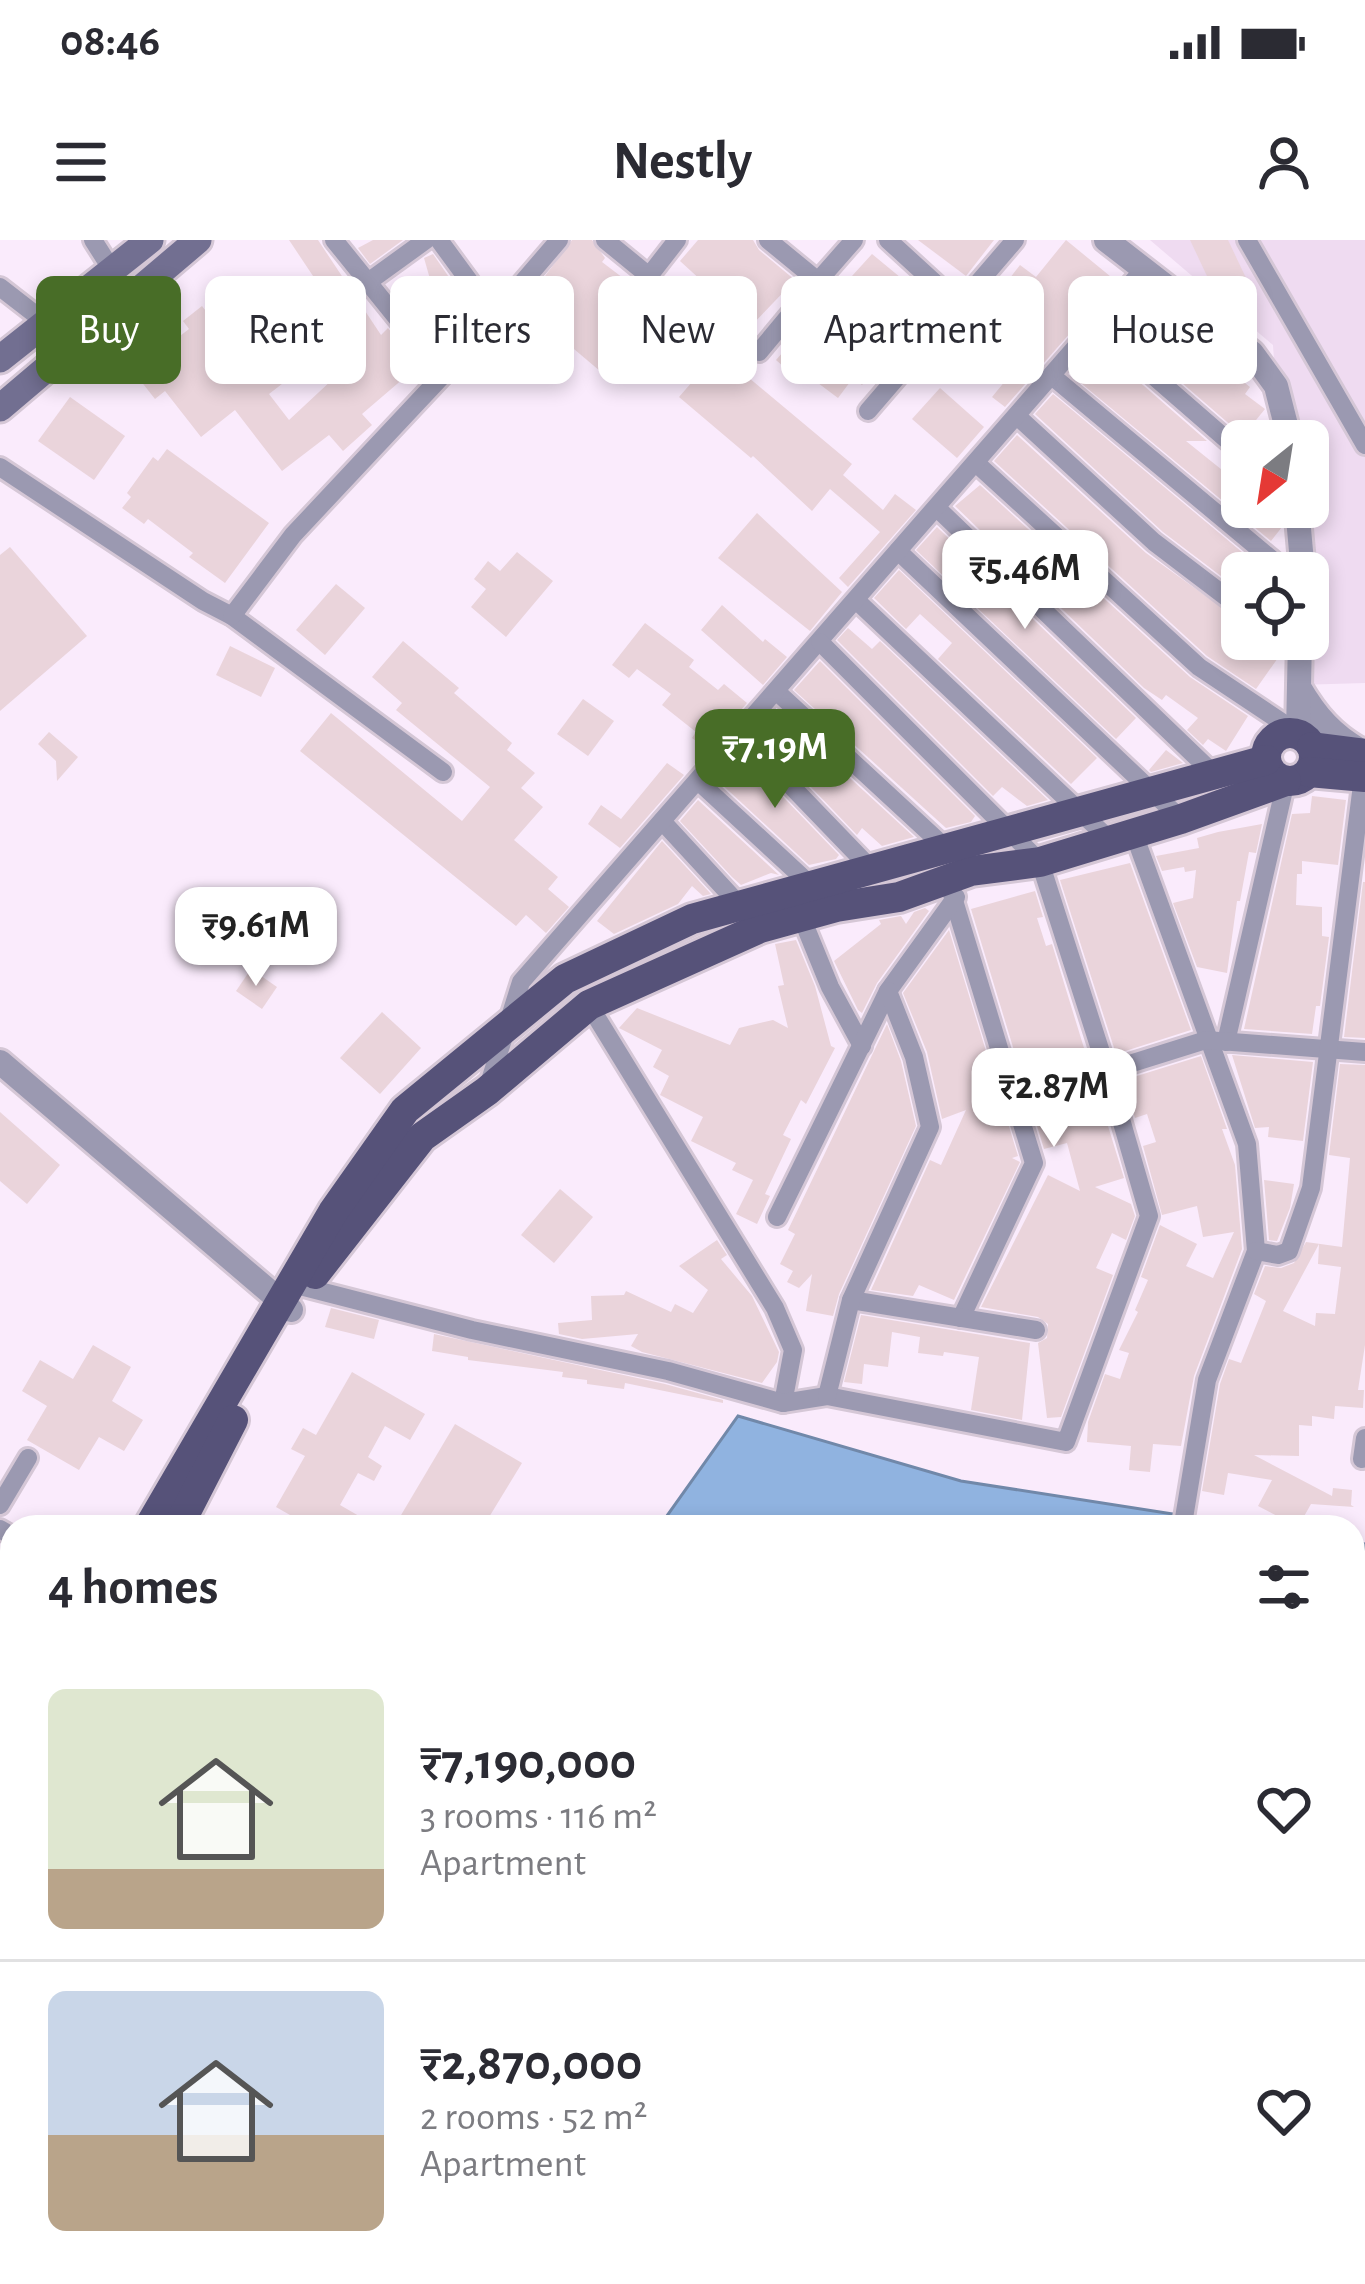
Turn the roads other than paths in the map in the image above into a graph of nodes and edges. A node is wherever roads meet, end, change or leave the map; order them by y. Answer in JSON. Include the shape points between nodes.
{"nodes":[{"id":1,"x":93,"y":240,"type":"edge"},
{"id":2,"x":150,"y":240,"type":"edge"},
{"id":3,"x":198,"y":240,"type":"edge"},
{"id":4,"x":334,"y":240,"type":"edge"},
{"id":5,"x":426,"y":240,"type":"edge"},
{"id":6,"x":439,"y":240,"type":"edge"},
{"id":7,"x":559,"y":240,"type":"edge"},
{"id":8,"x":604,"y":240,"type":"edge"},
{"id":9,"x":677,"y":240,"type":"edge"},
{"id":10,"x":768,"y":240,"type":"edge"},
{"id":11,"x":854,"y":240,"type":"edge"},
{"id":12,"x":888,"y":240,"type":"edge"},
{"id":13,"x":1015,"y":240,"type":"edge"},
{"id":14,"x":1106,"y":240,"type":"edge"},
{"id":15,"x":1247,"y":240,"type":"edge"},
{"id":16,"x":1144,"y":269,"type":"junction"},
{"id":17,"x":112,"y":270,"type":"junction"},
{"id":18,"x":104,"y":276,"type":"edge"},
{"id":19,"x":465,"y":276,"type":"edge"},
{"id":20,"x":528,"y":276,"type":"edge"},
{"id":21,"x":812,"y":276,"type":"edge"},
{"id":22,"x":822,"y":276,"type":"edge"},
{"id":23,"x":927,"y":276,"type":"edge"},
{"id":24,"x":984,"y":276,"type":"edge"},
{"id":25,"x":1138,"y":276,"type":"edge"},
{"id":26,"x":368,"y":282,"type":"junction"},
{"id":27,"x":0,"y":287,"type":"edge"},
{"id":28,"x":390,"y":309,"type":"edge"},
{"id":29,"x":36,"y":315,"type":"edge"},
{"id":30,"x":781,"y":325,"type":"edge"},
{"id":31,"x":36,"y":329,"type":"edge"},
{"id":32,"x":758,"y":352,"type":"dead end"},
{"id":33,"x":1068,"y":358,"type":"edge"},
{"id":34,"x":0,"y":359,"type":"edge"},
{"id":35,"x":1052,"y":376,"type":"junction"},
{"id":36,"x":435,"y":384,"type":"edge"},
{"id":37,"x":891,"y":384,"type":"edge"},
{"id":38,"x":1163,"y":384,"type":"edge"},
{"id":39,"x":0,"y":407,"type":"edge"},
{"id":40,"x":868,"y":411,"type":"dead end"},
{"id":41,"x":1017,"y":416,"type":"junction"},
{"id":42,"x":1285,"y":420,"type":"edge"},
{"id":43,"x":1221,"y":435,"type":"edge"},
{"id":44,"x":1365,"y":445,"type":"edge"},
{"id":45,"x":976,"y":464,"type":"junction"},
{"id":46,"x":0,"y":467,"type":"edge"},
{"id":47,"x":938,"y":509,"type":"junction"},
{"id":48,"x":898,"y":551,"type":"junction"},
{"id":49,"x":1263,"y":552,"type":"edge"},
{"id":50,"x":1221,"y":593,"type":"edge"},
{"id":51,"x":857,"y":601,"type":"junction"},
{"id":52,"x":232,"y":616,"type":"junction"},
{"id":53,"x":820,"y":642,"type":"junction"},
{"id":54,"x":1296,"y":660,"type":"edge"},
{"id":55,"x":1299,"y":687,"type":"junction"},
{"id":56,"x":776,"y":691,"type":"junction"},
{"id":57,"x":741,"y":734,"type":"junction"},
{"id":58,"x":1294,"y":759,"type":"junction"},
{"id":59,"x":1364,"y":766,"type":"edge"},
{"id":60,"x":443,"y":772,"type":"dead end"},
{"id":61,"x":698,"y":781,"type":"junction"},
{"id":62,"x":1226,"y":785,"type":"junction"},
{"id":63,"x":1153,"y":793,"type":"junction"},
{"id":64,"x":1081,"y":814,"type":"junction"},
{"id":65,"x":1180,"y":819,"type":"junction"},
{"id":66,"x":662,"y":821,"type":"junction"},
{"id":67,"x":1011,"y":833,"type":"junction"},
{"id":68,"x":1122,"y":837,"type":"junction"},
{"id":69,"x":1040,"y":862,"type":"junction"},
{"id":70,"x":873,"y":870,"type":"junction"},
{"id":71,"x":956,"y":874,"type":"junction"},
{"id":72,"x":824,"y":897,"type":"junction"},
{"id":73,"x":899,"y":898,"type":"junction"},
{"id":74,"x":801,"y":916,"type":"junction"},
{"id":75,"x":750,"y":917,"type":"junction"},
{"id":76,"x":888,"y":991,"type":"junction"},
{"id":77,"x":589,"y":1005,"type":"junction"},
{"id":78,"x":507,"y":1026,"type":"junction"},
{"id":79,"x":1206,"y":1040,"type":"junction"},
{"id":80,"x":1226,"y":1042,"type":"junction"},
{"id":81,"x":862,"y":1046,"type":"junction"},
{"id":82,"x":1329,"y":1048,"type":"junction"},
{"id":83,"x":1365,"y":1052,"type":"edge"},
{"id":84,"x":0,"y":1062,"type":"edge"},
{"id":85,"x":1107,"y":1072,"type":"junction"},
{"id":86,"x":487,"y":1090,"type":"junction"},
{"id":87,"x":777,"y":1217,"type":"dead end"},
{"id":88,"x":1256,"y":1251,"type":"junction"},
{"id":89,"x":292,"y":1300,"type":"junction"},
{"id":90,"x":851,"y":1300,"type":"junction"},
{"id":91,"x":961,"y":1318,"type":"junction"},
{"id":92,"x":1036,"y":1330,"type":"dead end"},
{"id":93,"x":827,"y":1396,"type":"junction"},
{"id":94,"x":783,"y":1403,"type":"junction"},
{"id":95,"x":1365,"y":1438,"type":"edge"},
{"id":96,"x":28,"y":1458,"type":"dead end"},
{"id":97,"x":1362,"y":1459,"type":"dead end"},
{"id":98,"x":0,"y":1505,"type":"edge"},
{"id":99,"x":157,"y":1515,"type":"edge"},
{"id":100,"x":184,"y":1515,"type":"edge"},
{"id":101,"x":1185,"y":1515,"type":"edge"}],
"edges":[{"from":1,"to":17,"type":"street"},
{"from":2,"to":17,"type":"main road"},
{"from":3,"to":39,"type":"main road"},
{"from":4,"to":26,"type":"street"},
{"from":5,"to":26,"type":"street"},
{"from":6,"to":19,"type":"street"},
{"from":7,"to":20,"type":"street"},
{"from":8,"to":9,"type":"street","via":[[649,276]]},
{"from":10,"to":21,"type":"street"},
{"from":11,"to":22,"type":"street"},
{"from":12,"to":23,"type":"street"},
{"from":13,"to":24,"type":"street"},
{"from":14,"to":16,"type":"street"},
{"from":15,"to":44,"type":"street"},
{"from":16,"to":25,"type":"street"},
{"from":16,"to":42,"type":"street","via":[[1252,352],[1276,386]]},
{"from":17,"to":18,"type":"main road"},
{"from":26,"to":28,"type":"street"},
{"from":27,"to":29,"type":"street"},
{"from":30,"to":32,"type":"street"},
{"from":31,"to":34,"type":"main road"},
{"from":33,"to":35,"type":"street"},
{"from":35,"to":41,"type":"street"},
{"from":35,"to":49,"type":"street"},
{"from":36,"to":52,"type":"street","via":[[293,535]]},
{"from":37,"to":40,"type":"street"},
{"from":38,"to":43,"type":"street"},
{"from":41,"to":45,"type":"street"},
{"from":41,"to":50,"type":"street"},
{"from":45,"to":47,"type":"street"},
{"from":45,"to":58,"type":"street"},
{"from":46,"to":52,"type":"street"},
{"from":47,"to":48,"type":"street"},
{"from":47,"to":62,"type":"street"},
{"from":48,"to":51,"type":"street"},
{"from":48,"to":63,"type":"street"},
{"from":51,"to":53,"type":"street"},
{"from":51,"to":64,"type":"street"},
{"from":52,"to":60,"type":"street"},
{"from":53,"to":56,"type":"street"},
{"from":53,"to":67,"type":"street"},
{"from":54,"to":55,"type":"street"},
{"from":55,"to":58,"type":"street"},
{"from":55,"to":59,"type":"street"},
{"from":56,"to":57,"type":"street"},
{"from":56,"to":71,"type":"street"},
{"from":57,"to":61,"type":"street"},
{"from":57,"to":70,"type":"street"},
{"from":58,"to":59,"type":"main road"},
{"from":58,"to":62,"type":"main road"},
{"from":58,"to":80,"type":"street"},
{"from":59,"to":82,"type":"street"},
{"from":61,"to":66,"type":"street"},
{"from":61,"to":72,"type":"street"},
{"from":62,"to":63,"type":"main road"},
{"from":62,"to":65,"type":"main road"},
{"from":63,"to":64,"type":"main road"},
{"from":63,"to":65,"type":"street"},
{"from":64,"to":67,"type":"main road"},
{"from":64,"to":68,"type":"street"},
{"from":65,"to":68,"type":"main road"},
{"from":66,"to":75,"type":"street"},
{"from":66,"to":78,"type":"street","via":[[521,982]]},
{"from":67,"to":69,"type":"street"},
{"from":67,"to":71,"type":"main road"},
{"from":68,"to":69,"type":"main road"},
{"from":68,"to":79,"type":"street"},
{"from":69,"to":71,"type":"main road"},
{"from":69,"to":85,"type":"street"},
{"from":70,"to":71,"type":"main road"},
{"from":70,"to":72,"type":"main road"},
{"from":70,"to":73,"type":"street"},
{"from":71,"to":73,"type":"main road"},
{"from":71,"to":76,"type":"street"},
{"from":71,"to":91,"type":"street","via":[[1034,1163]]},
{"from":72,"to":73,"type":"main road"},
{"from":72,"to":74,"type":"main road"},
{"from":72,"to":75,"type":"main road"},
{"from":74,"to":75,"type":"main road"},
{"from":74,"to":81,"type":"street"},
{"from":75,"to":77,"type":"main road"},
{"from":75,"to":78,"type":"main road","via":[[692,919],[565,979]]},
{"from":76,"to":81,"type":"street"},
{"from":76,"to":90,"type":"street","via":[[931,1127]]},
{"from":77,"to":86,"type":"main road"},
{"from":77,"to":94,"type":"street","via":[[775,1308],[793,1349]]},
{"from":78,"to":86,"type":"street"},
{"from":78,"to":89,"type":"main road","via":[[405,1110],[333,1212]]},
{"from":79,"to":80,"type":"street"},
{"from":79,"to":85,"type":"street"},
{"from":79,"to":88,"type":"street","via":[[1246,1144]]},
{"from":80,"to":82,"type":"street"},
{"from":81,"to":87,"type":"street"},
{"from":82,"to":83,"type":"street"},
{"from":82,"to":88,"type":"street","via":[[1311,1188],[1289,1251]]},
{"from":84,"to":89,"type":"street"},
{"from":85,"to":93,"type":"street","via":[[1149,1216],[1066,1442]]},
{"from":86,"to":89,"type":"main road","via":[[422,1137]]},
{"from":88,"to":101,"type":"street","via":[[1208,1380]]},
{"from":89,"to":94,"type":"street","via":[[668,1371]]},
{"from":89,"to":99,"type":"main road"},
{"from":89,"to":100,"type":"main road"},
{"from":90,"to":91,"type":"street"},
{"from":90,"to":93,"type":"street"},
{"from":91,"to":92,"type":"street"},
{"from":93,"to":94,"type":"street"},
{"from":95,"to":97,"type":"street"},
{"from":96,"to":98,"type":"street"}]}
